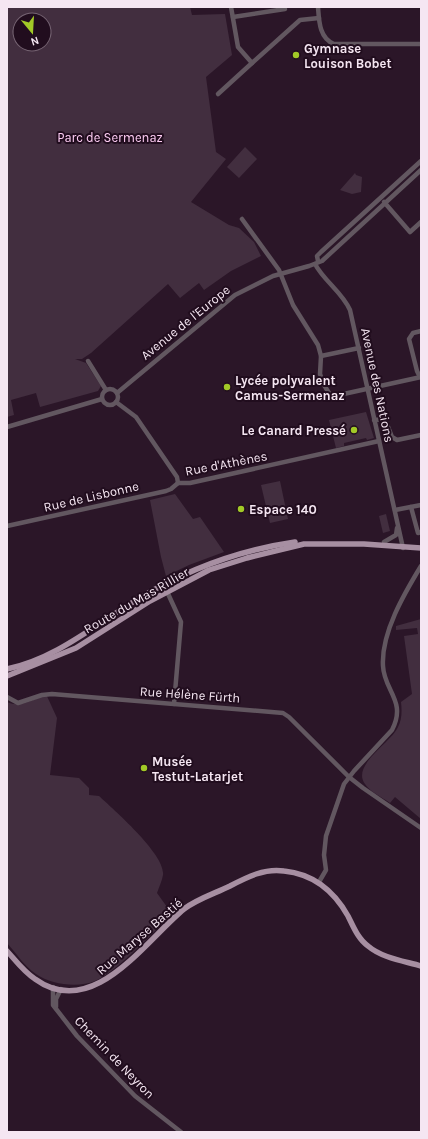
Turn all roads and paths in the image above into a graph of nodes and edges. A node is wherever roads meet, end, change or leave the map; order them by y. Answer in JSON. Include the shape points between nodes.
{"nodes":[{"id":1,"x":231,"y":7,"type":"edge"},
{"id":2,"x":318,"y":7,"type":"edge"},
{"id":3,"x":286,"y":9,"type":"dead end"},
{"id":4,"x":233,"y":17,"type":"junction"},
{"id":5,"x":319,"y":18,"type":"junction"},
{"id":6,"x":421,"y":44,"type":"edge"},
{"id":7,"x":252,"y":63,"type":"junction"},
{"id":8,"x":218,"y":94,"type":"dead end"},
{"id":9,"x":421,"y":161,"type":"edge"},
{"id":10,"x":421,"y":170,"type":"edge"},
{"id":11,"x":380,"y":198,"type":"junction"},
{"id":12,"x":385,"y":203,"type":"junction"},
{"id":13,"x":242,"y":219,"type":"dead end"},
{"id":14,"x":421,"y":222,"type":"edge"},
{"id":15,"x":316,"y":262,"type":"junction"},
{"id":16,"x":279,"y":274,"type":"junction"},
{"id":17,"x":421,"y":331,"type":"edge"},
{"id":18,"x":359,"y":348,"type":"junction"},
{"id":19,"x":321,"y":356,"type":"junction"},
{"id":20,"x":88,"y":361,"type":"dead end"},
{"id":21,"x":421,"y":377,"type":"edge"},
{"id":22,"x":368,"y":389,"type":"junction"},
{"id":23,"x":106,"y":390,"type":"junction"},
{"id":24,"x":117,"y":393,"type":"junction"},
{"id":25,"x":102,"y":399,"type":"junction"},
{"id":26,"x":116,"y":402,"type":"junction"},
{"id":27,"x":374,"y":420,"type":"junction"},
{"id":28,"x":7,"y":427,"type":"edge"},
{"id":29,"x":421,"y":436,"type":"edge"},
{"id":30,"x":379,"y":441,"type":"junction"},
{"id":31,"x":178,"y":483,"type":"junction"},
{"id":32,"x":421,"y":505,"type":"edge"},
{"id":33,"x":411,"y":507,"type":"junction"},
{"id":34,"x":395,"y":510,"type":"junction"},
{"id":35,"x":397,"y":522,"type":"junction"},
{"id":36,"x":7,"y":526,"type":"edge"},
{"id":37,"x":421,"y":532,"type":"edge"},
{"id":38,"x":384,"y":542,"type":"junction"},
{"id":39,"x":402,"y":546,"type":"junction"},
{"id":40,"x":421,"y":547,"type":"edge"},
{"id":41,"x":421,"y":566,"type":"edge"},
{"id":42,"x":164,"y":585,"type":"junction"},
{"id":43,"x":168,"y":592,"type":"junction"},
{"id":44,"x":7,"y":669,"type":"edge"},
{"id":45,"x":7,"y":676,"type":"edge"},
{"id":46,"x":7,"y":697,"type":"edge"},
{"id":47,"x":174,"y":704,"type":"junction"},
{"id":48,"x":349,"y":776,"type":"junction"},
{"id":49,"x":421,"y":828,"type":"edge"},
{"id":50,"x":319,"y":882,"type":"junction"},
{"id":51,"x":7,"y":951,"type":"edge"},
{"id":52,"x":421,"y":966,"type":"edge"},
{"id":53,"x":52,"y":987,"type":"junction"},
{"id":54,"x":61,"y":989,"type":"junction"},
{"id":55,"x":56,"y":1009,"type":"junction"},
{"id":56,"x":181,"y":1132,"type":"edge"}],
"edges":[{"from":1,"to":4,"type":"street"},
{"from":2,"to":5,"type":"street"},
{"from":3,"to":4,"type":"street"},
{"from":4,"to":7,"type":"street","via":[[238,47]]},
{"from":5,"to":6,"type":"street","via":[[324,36],[334,44]]},
{"from":5,"to":7,"type":"street","via":[[300,20]]},
{"from":7,"to":8,"type":"street"},
{"from":9,"to":11,"type":"street"},
{"from":10,"to":12,"type":"street","name":"Avenue de l'Europe"},
{"from":11,"to":12,"type":"street"},
{"from":11,"to":15,"type":"street","via":[[320,253]]},
{"from":12,"to":14,"type":"street","via":[[410,232]]},
{"from":12,"to":15,"type":"street","name":"Avenue de l'Europe","via":[[322,260]]},
{"from":13,"to":16,"type":"street","via":[[279,270]]},
{"from":15,"to":16,"type":"street","name":"Avenue de l'Europe"},
{"from":15,"to":18,"type":"street","name":"Avenue des Nations","via":[[319,271],[347,302]]},
{"from":16,"to":19,"type":"street","via":[[293,304],[318,345]]},
{"from":16,"to":24,"type":"street","name":"Avenue de l'Europe","via":[[249,287],[227,301]]},
{"from":17,"to":21,"type":"street","via":[[413,333],[409,339],[417,371]]},
{"from":18,"to":19,"type":"street"},
{"from":18,"to":22,"type":"street","name":"Avenue des Nations"},
{"from":19,"to":22,"type":"street","via":[[320,374],[329,393],[334,396]]},
{"from":20,"to":23,"type":"street"},
{"from":21,"to":22,"type":"street"},
{"from":22,"to":27,"type":"street","name":"Avenue des Nations"},
{"from":23,"to":24,"type":"street","via":[[111,389]]},
{"from":23,"to":25,"type":"street"},
{"from":24,"to":26,"type":"street"},
{"from":25,"to":26,"type":"street","via":[[108,405]]},
{"from":25,"to":28,"type":"street"},
{"from":26,"to":31,"type":"street","name":"Rue d'Athènes","via":[[136,417]]},
{"from":27,"to":29,"type":"street","via":[[385,419],[390,434],[397,440]]},
{"from":27,"to":30,"type":"street","name":"Avenue des Nations"},
{"from":30,"to":31,"type":"street","name":"Rue d'Athènes","via":[[190,483]]},
{"from":30,"to":34,"type":"street","name":"Avenue des Nations"},
{"from":31,"to":36,"type":"street","name":"Rue de Lisbonne","via":[[166,491]]},
{"from":32,"to":33,"type":"street"},
{"from":33,"to":34,"type":"street"},
{"from":33,"to":37,"type":"street","via":[[418,533]]},
{"from":34,"to":35,"type":"street","name":"Avenue des Nations"},
{"from":35,"to":38,"type":"street","via":[[396,535]]},
{"from":35,"to":39,"type":"street","name":"Avenue des Nations"},
{"from":38,"to":39,"type":"main road","name":"Route du Mas Rillier"},
{"from":38,"to":42,"type":"main road","name":"Route du Mas Rillier","via":[[312,540],[271,545],[210,564]]},
{"from":39,"to":40,"type":"main road","name":"Route du Mas Rillier"},
{"from":39,"to":43,"type":"main road","name":"Route du Mas Rillier","via":[[327,543],[286,547],[209,570]]},
{"from":41,"to":48,"type":"street","via":[[396,612],[383,658],[385,676],[396,699],[396,723]]},
{"from":42,"to":43,"type":"street"},
{"from":42,"to":44,"type":"main road","name":"Route du Mas Rillier","via":[[74,641]]},
{"from":43,"to":45,"type":"main road","name":"Route du Mas Rillier","via":[[76,648]]},
{"from":43,"to":47,"type":"street","via":[[181,622]]},
{"from":46,"to":47,"type":"street","name":"Rue Hélène Fürth","via":[[18,703],[52,694]]},
{"from":47,"to":48,"type":"street","name":"Rue Hélène Fürth","via":[[283,713]]},
{"from":48,"to":49,"type":"street","name":"Rue Hélène Fürth"},
{"from":48,"to":50,"type":"street","via":[[326,836],[326,870]]},
{"from":50,"to":52,"type":"main road","name":"Rue Maryse Bastié","via":[[334,895],[367,946],[382,954]]},
{"from":50,"to":54,"type":"main road","name":"Rue Maryse Bastié","via":[[303,874],[284,870],[267,871],[247,877],[186,907],[106,980],[85,989]]},
{"from":51,"to":53,"type":"main road","name":"Rue Maryse Bastié","via":[[34,979]]},
{"from":53,"to":54,"type":"main road","name":"Rue Maryse Bastié"},
{"from":53,"to":55,"type":"street","name":"Chemin de Neyron","via":[[53,1004]]},
{"from":54,"to":55,"type":"street","via":[[56,999]]},
{"from":55,"to":56,"type":"street","name":"Chemin de Neyron","via":[[77,1036],[135,1096]]}]}
